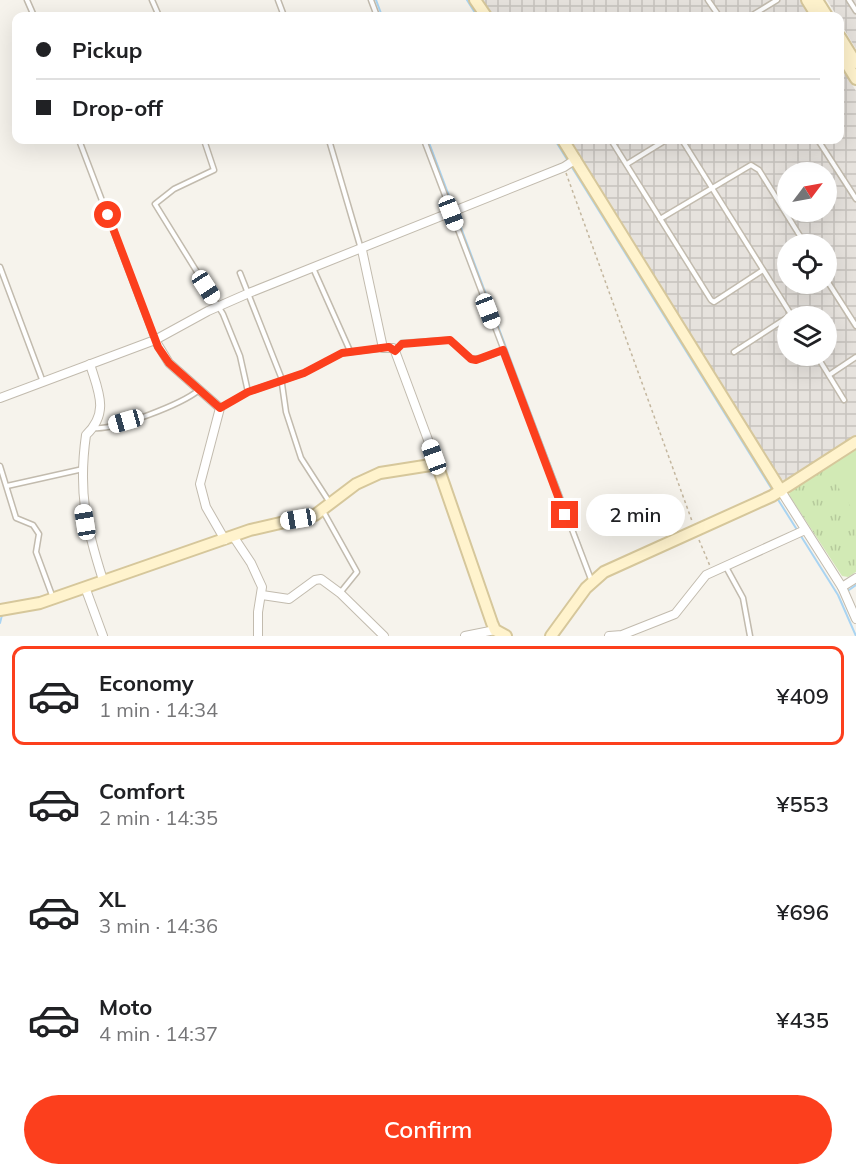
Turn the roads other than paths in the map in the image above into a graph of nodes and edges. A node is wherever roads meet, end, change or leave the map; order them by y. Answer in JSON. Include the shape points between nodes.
{"nodes":[{"id":1,"x":777,"y":0,"type":"edge"},
{"id":2,"x":849,"y":0,"type":"edge"},
{"id":3,"x":856,"y":11,"type":"edge"},
{"id":4,"x":758,"y":12,"type":"edge"},
{"id":5,"x":844,"y":44,"type":"edge"},
{"id":6,"x":844,"y":60,"type":"edge"},
{"id":7,"x":856,"y":63,"type":"edge"},
{"id":8,"x":856,"y":80,"type":"edge"},
{"id":9,"x":82,"y":144,"type":"edge"},
{"id":10,"x":205,"y":144,"type":"edge"},
{"id":11,"x":330,"y":144,"type":"edge"},
{"id":12,"x":425,"y":144,"type":"edge"},
{"id":13,"x":566,"y":144,"type":"edge"},
{"id":14,"x":614,"y":144,"type":"edge"},
{"id":15,"x":660,"y":144,"type":"edge"},
{"id":16,"x":685,"y":144,"type":"edge"},
{"id":17,"x":821,"y":144,"type":"edge"},
{"id":18,"x":576,"y":159,"type":"junction"},
{"id":19,"x":627,"y":164,"type":"junction"},
{"id":20,"x":712,"y":187,"type":"junction"},
{"id":21,"x":856,"y":199,"type":"edge"},
{"id":22,"x":451,"y":213,"type":"junction"},
{"id":23,"x":660,"y":219,"type":"junction"},
{"id":24,"x":799,"y":234,"type":"edge"},
{"id":25,"x":362,"y":250,"type":"junction"},
{"id":26,"x":0,"y":267,"type":"edge"},
{"id":27,"x":312,"y":267,"type":"junction"},
{"id":28,"x":763,"y":270,"type":"junction"},
{"id":29,"x":240,"y":273,"type":"dead end"},
{"id":30,"x":249,"y":293,"type":"junction"},
{"id":31,"x":836,"y":294,"type":"edge"},
{"id":32,"x":218,"y":306,"type":"junction"},
{"id":33,"x":784,"y":306,"type":"edge"},
{"id":34,"x":777,"y":324,"type":"edge"},
{"id":35,"x":856,"y":326,"type":"edge"},
{"id":36,"x":155,"y":340,"type":"junction"},
{"id":37,"x":383,"y":348,"type":"junction"},
{"id":38,"x":503,"y":350,"type":"junction"},
{"id":39,"x":350,"y":351,"type":"junction"},
{"id":40,"x":395,"y":351,"type":"junction"},
{"id":41,"x":734,"y":352,"type":"dead end"},
{"id":42,"x":856,"y":357,"type":"edge"},
{"id":43,"x":90,"y":364,"type":"junction"},
{"id":44,"x":823,"y":366,"type":"edge"},
{"id":45,"x":829,"y":375,"type":"junction"},
{"id":46,"x":282,"y":381,"type":"junction"},
{"id":47,"x":43,"y":382,"type":"junction"},
{"id":48,"x":199,"y":389,"type":"junction"},
{"id":49,"x":248,"y":392,"type":"junction"},
{"id":50,"x":0,"y":398,"type":"edge"},
{"id":51,"x":844,"y":400,"type":"dead end"},
{"id":52,"x":220,"y":408,"type":"junction"},
{"id":53,"x":94,"y":428,"type":"junction"},
{"id":54,"x":856,"y":442,"type":"edge"},
{"id":55,"x":437,"y":464,"type":"junction"},
{"id":56,"x":0,"y":466,"type":"edge"},
{"id":57,"x":84,"y":469,"type":"junction"},
{"id":58,"x":7,"y":486,"type":"junction"},
{"id":59,"x":777,"y":493,"type":"junction"},
{"id":60,"x":326,"y":507,"type":"junction"},
{"id":61,"x":806,"y":530,"type":"junction"},
{"id":62,"x":229,"y":538,"type":"junction"},
{"id":63,"x":726,"y":566,"type":"junction"},
{"id":64,"x":856,"y":578,"type":"edge"},
{"id":65,"x":103,"y":580,"type":"junction"},
{"id":66,"x":592,"y":582,"type":"junction"},
{"id":67,"x":85,"y":587,"type":"junction"},
{"id":68,"x":842,"y":587,"type":"junction"},
{"id":69,"x":339,"y":593,"type":"junction"},
{"id":70,"x":262,"y":595,"type":"junction"},
{"id":71,"x":53,"y":598,"type":"junction"},
{"id":72,"x":0,"y":610,"type":"edge"},
{"id":73,"x":856,"y":619,"type":"edge"},
{"id":74,"x":501,"y":634,"type":"edge"},
{"id":75,"x":626,"y":635,"type":"edge"},
{"id":76,"x":103,"y":636,"type":"edge"},
{"id":77,"x":258,"y":636,"type":"edge"},
{"id":78,"x":384,"y":636,"type":"edge"},
{"id":79,"x":465,"y":636,"type":"edge"},
{"id":80,"x":551,"y":636,"type":"edge"},
{"id":81,"x":609,"y":636,"type":"edge"},
{"id":82,"x":750,"y":636,"type":"edge"}],
"edges":[{"from":1,"to":4,"type":"lane"},
{"from":2,"to":3,"type":"lane"},
{"from":5,"to":7,"type":"street"},
{"from":6,"to":8,"type":"street"},
{"from":9,"to":36,"type":"lane"},
{"from":10,"to":32,"type":"lane","via":[[214,170],[174,189],[154,204]]},
{"from":11,"to":25,"type":"lane"},
{"from":12,"to":22,"type":"lane"},
{"from":13,"to":18,"type":"street"},
{"from":14,"to":19,"type":"lane"},
{"from":15,"to":19,"type":"lane"},
{"from":16,"to":20,"type":"lane"},
{"from":17,"to":21,"type":"lane"},
{"from":18,"to":22,"type":"street"},
{"from":18,"to":59,"type":"street"},
{"from":19,"to":23,"type":"lane"},
{"from":20,"to":23,"type":"lane"},
{"from":20,"to":24,"type":"lane","via":[[746,166],[755,166]]},
{"from":20,"to":28,"type":"lane"},
{"from":22,"to":25,"type":"street"},
{"from":22,"to":38,"type":"lane"},
{"from":23,"to":28,"type":"lane","via":[[714,302]]},
{"from":25,"to":27,"type":"street"},
{"from":25,"to":37,"type":"street"},
{"from":26,"to":47,"type":"lane"},
{"from":27,"to":30,"type":"street"},
{"from":27,"to":39,"type":"lane"},
{"from":28,"to":33,"type":"lane"},
{"from":29,"to":30,"type":"lane"},
{"from":30,"to":32,"type":"street"},
{"from":30,"to":46,"type":"lane"},
{"from":31,"to":35,"type":"lane"},
{"from":32,"to":36,"type":"street"},
{"from":32,"to":49,"type":"lane","via":[[231,332]]},
{"from":34,"to":41,"type":"lane"},
{"from":36,"to":43,"type":"street"},
{"from":36,"to":48,"type":"street","via":[[169,363]]},
{"from":37,"to":39,"type":"lane"},
{"from":37,"to":40,"type":"street"},
{"from":38,"to":40,"type":"lane","via":[[476,360],[444,339],[402,344]]},
{"from":38,"to":66,"type":"lane"},
{"from":39,"to":46,"type":"lane"},
{"from":40,"to":55,"type":"street"},
{"from":42,"to":45,"type":"lane"},
{"from":43,"to":47,"type":"street"},
{"from":43,"to":53,"type":"street","via":[[102,402]]},
{"from":44,"to":45,"type":"lane"},
{"from":45,"to":51,"type":"lane"},
{"from":46,"to":49,"type":"lane"},
{"from":46,"to":60,"type":"lane","via":[[286,412],[302,458]]},
{"from":47,"to":50,"type":"street"},
{"from":48,"to":52,"type":"street"},
{"from":48,"to":53,"type":"lane","via":[[160,411]]},
{"from":49,"to":52,"type":"lane"},
{"from":52,"to":62,"type":"street","via":[[200,484],[206,507]]},
{"from":53,"to":57,"type":"street","via":[[86,435]]},
{"from":54,"to":59,"type":"street"},
{"from":55,"to":60,"type":"street","via":[[373,476]]},
{"from":55,"to":74,"type":"street"},
{"from":56,"to":58,"type":"lane"},
{"from":57,"to":58,"type":"lane"},
{"from":57,"to":65,"type":"street","via":[[85,522]]},
{"from":58,"to":71,"type":"lane","via":[[17,520],[37,530],[40,541],[36,552]]},
{"from":59,"to":61,"type":"street"},
{"from":59,"to":66,"type":"street","via":[[623,561]]},
{"from":60,"to":62,"type":"street","via":[[308,517],[264,525]]},
{"from":60,"to":69,"type":"lane","via":[[357,572]]},
{"from":61,"to":63,"type":"street"},
{"from":61,"to":68,"type":"street"},
{"from":62,"to":65,"type":"street"},
{"from":62,"to":70,"type":"street","via":[[253,567]]},
{"from":63,"to":75,"type":"street","via":[[699,580],[675,614]]},
{"from":63,"to":82,"type":"lane","via":[[743,598]]},
{"from":64,"to":68,"type":"street"},
{"from":65,"to":67,"type":"street"},
{"from":66,"to":80,"type":"street"},
{"from":67,"to":71,"type":"street"},
{"from":67,"to":76,"type":"street"},
{"from":68,"to":73,"type":"street"},
{"from":69,"to":70,"type":"street","via":[[318,579],[289,599]]},
{"from":69,"to":78,"type":"street"},
{"from":70,"to":77,"type":"street","via":[[258,604]]},
{"from":71,"to":72,"type":"street"},
{"from":74,"to":79,"type":"street"},
{"from":75,"to":81,"type":"street"}]}
